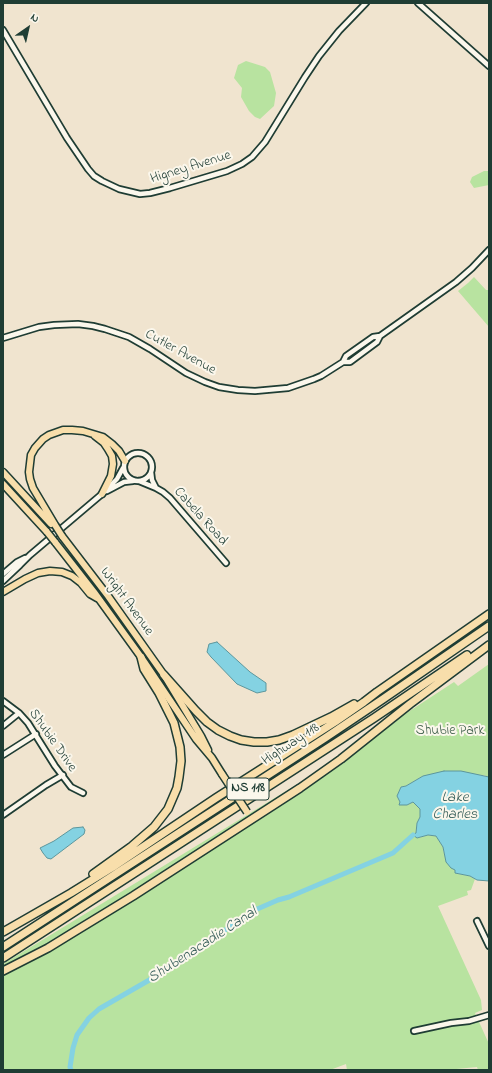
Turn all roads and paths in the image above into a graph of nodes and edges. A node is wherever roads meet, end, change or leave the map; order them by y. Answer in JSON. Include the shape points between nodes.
{"nodes":[{"id":1,"x":366,"y":3,"type":"edge"},
{"id":2,"x":418,"y":3,"type":"edge"},
{"id":3,"x":3,"y":30,"type":"edge"},
{"id":4,"x":489,"y":66,"type":"edge"},
{"id":5,"x":489,"y":250,"type":"edge"},
{"id":6,"x":3,"y":338,"type":"edge"},
{"id":7,"x":92,"y":433,"type":"junction"},
{"id":8,"x":125,"y":461,"type":"junction"},
{"id":9,"x":123,"y":468,"type":"junction"},
{"id":10,"x":3,"y":472,"type":"edge"},
{"id":11,"x":151,"y":472,"type":"junction"},
{"id":12,"x":133,"y":481,"type":"junction"},
{"id":13,"x":139,"y":482,"type":"junction"},
{"id":14,"x":3,"y":484,"type":"edge"},
{"id":15,"x":156,"y":488,"type":"junction"},
{"id":16,"x":102,"y":494,"type":"junction"},
{"id":17,"x":54,"y":526,"type":"junction"},
{"id":18,"x":30,"y":555,"type":"junction"},
{"id":19,"x":226,"y":563,"type":"dead end"},
{"id":20,"x":3,"y":574,"type":"edge"},
{"id":21,"x":3,"y":581,"type":"edge"},
{"id":22,"x":3,"y":592,"type":"edge"},
{"id":23,"x":101,"y":601,"type":"junction"},
{"id":24,"x":489,"y":614,"type":"edge"},
{"id":25,"x":489,"y":626,"type":"edge"},
{"id":26,"x":489,"y":640,"type":"edge"},
{"id":27,"x":489,"y":645,"type":"edge"},
{"id":28,"x":141,"y":657,"type":"junction"},
{"id":29,"x":164,"y":675,"type":"junction"},
{"id":30,"x":378,"y":692,"type":"junction"},
{"id":31,"x":3,"y":701,"type":"edge"},
{"id":32,"x":19,"y":713,"type":"junction"},
{"id":33,"x":3,"y":726,"type":"edge"},
{"id":34,"x":36,"y":734,"type":"junction"},
{"id":35,"x":3,"y":755,"type":"edge"},
{"id":36,"x":212,"y":758,"type":"junction"},
{"id":37,"x":62,"y":775,"type":"junction"},
{"id":38,"x":83,"y":793,"type":"dead end"},
{"id":39,"x":3,"y":815,"type":"edge"},
{"id":40,"x":251,"y":819,"type":"junction"},
{"id":41,"x":54,"y":902,"type":"junction"},
{"id":42,"x":477,"y":921,"type":"dead end"},
{"id":43,"x":3,"y":932,"type":"edge"},
{"id":44,"x":489,"y":946,"type":"edge"},
{"id":45,"x":3,"y":948,"type":"edge"},
{"id":46,"x":3,"y":958,"type":"edge"},
{"id":47,"x":3,"y":971,"type":"edge"},
{"id":48,"x":489,"y":1015,"type":"edge"},
{"id":49,"x":414,"y":1031,"type":"dead end"}],
"edges":[{"from":1,"to":3,"type":"street","name":"Higney Avenue","via":[[319,56],[266,142],[252,156],[227,171],[140,194],[119,190],[94,176],[88,169]]},
{"from":2,"to":4,"type":"street"},
{"from":5,"to":6,"type":"street","name":"Cutler Avenue","via":[[456,282],[380,336],[373,337],[346,356],[343,362],[321,376],[288,388],[254,391],[219,387],[186,373],[129,337],[93,326],[54,325]]},
{"from":7,"to":8,"type":"main road","via":[[112,444]]},
{"from":7,"to":16,"type":"main road","via":[[104,443],[112,456],[112,472]]},
{"from":7,"to":17,"type":"main road","via":[[63,430],[49,435],[31,455],[29,472],[33,488]]},
{"from":8,"to":9,"type":"street"},
{"from":8,"to":11,"type":"street","via":[[135,453],[144,454],[151,461]]},
{"from":9,"to":12,"type":"street","via":[[125,474]]},
{"from":9,"to":16,"type":"street","via":[[118,478]]},
{"from":10,"to":17,"type":"main road","name":"Wright Avenue"},
{"from":11,"to":13,"type":"street"},
{"from":11,"to":15,"type":"street","name":"Cabela Road"},
{"from":12,"to":13,"type":"street"},
{"from":12,"to":16,"type":"street","via":[[124,482]]},
{"from":13,"to":15,"type":"street","name":"Cabela Road"},
{"from":14,"to":23,"type":"main road","name":"Wright Avenue","bridge":true,"via":[[47,532]]},
{"from":15,"to":19,"type":"street","name":"Cabela Road","via":[[170,498]]},
{"from":16,"to":18,"type":"street"},
{"from":17,"to":29,"type":"main road","name":"Wright Avenue","bridge":true},
{"from":18,"to":20,"type":"street"},
{"from":18,"to":21,"type":"street"},
{"from":22,"to":23,"type":"main road","via":[[38,573],[62,572],[72,576]]},
{"from":23,"to":28,"type":"main road","name":"Wright Avenue"},
{"from":24,"to":30,"type":"highway"},
{"from":25,"to":45,"type":"highway","name":"Highway 118","number":"NS 118","via":[[378,703]]},
{"from":26,"to":46,"type":"highway","name":"Highway 118","number":"NS 118","via":[[374,718]]},
{"from":27,"to":40,"type":"highway","via":[[326,770]]},
{"from":28,"to":36,"type":"main road","name":"Wright Avenue","via":[[196,739]]},
{"from":28,"to":41,"type":"highway","via":[[144,669],[170,713],[178,735],[181,761],[177,788],[168,809],[154,828]]},
{"from":29,"to":30,"type":"highway","via":[[207,722],[230,736],[254,742],[279,740],[293,735]]},
{"from":29,"to":36,"type":"main road","name":"Wright Avenue"},
{"from":30,"to":41,"type":"highway","via":[[113,867]]},
{"from":31,"to":32,"type":"street","name":"Shubie Drive"},
{"from":32,"to":33,"type":"street"},
{"from":32,"to":34,"type":"street","name":"Shubie Drive"},
{"from":34,"to":35,"type":"street"},
{"from":34,"to":37,"type":"street","name":"Shubie Drive"},
{"from":36,"to":40,"type":"main road","name":"Wright Avenue","bridge":true},
{"from":37,"to":38,"type":"street","name":"Shubie Drive","via":[[71,788]]},
{"from":37,"to":39,"type":"street"},
{"from":40,"to":47,"type":"highway","via":[[133,896],[48,948]]},
{"from":41,"to":43,"type":"highway"},
{"from":42,"to":44,"type":"street"},
{"from":48,"to":49,"type":"street"}]}
